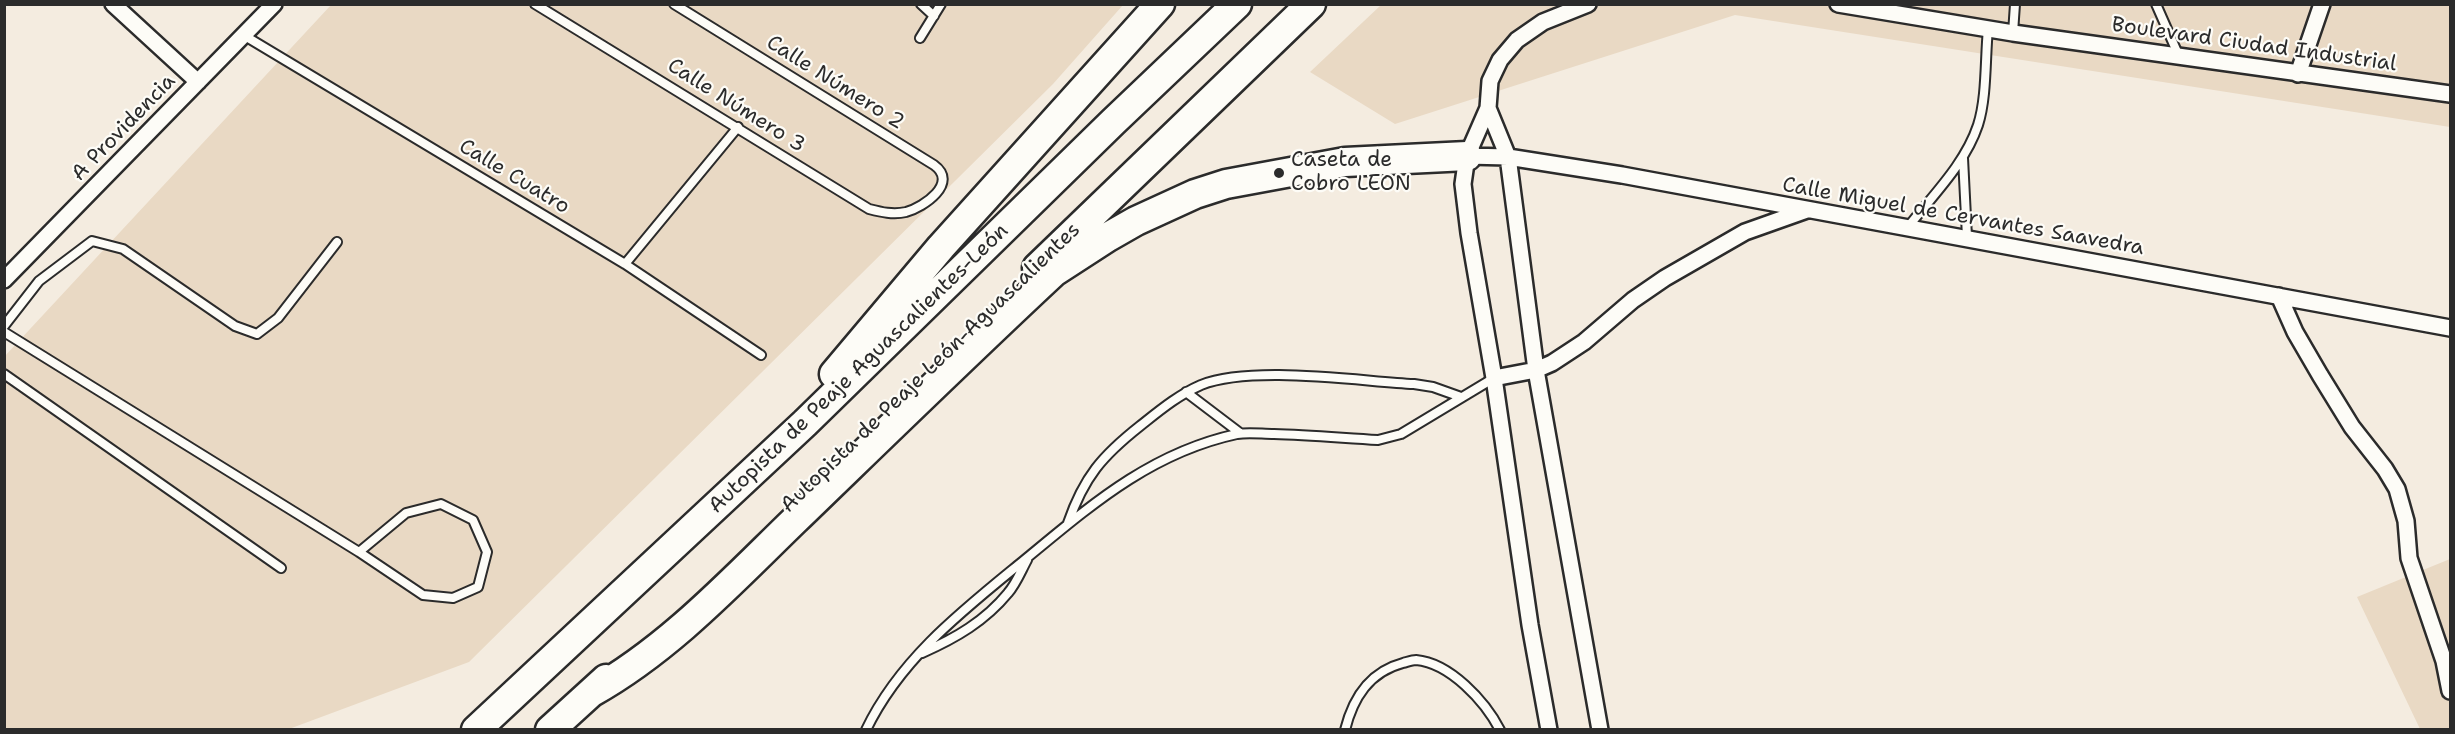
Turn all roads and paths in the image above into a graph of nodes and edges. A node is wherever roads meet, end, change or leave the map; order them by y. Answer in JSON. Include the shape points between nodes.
{"nodes":[{"id":1,"x":113,"y":4,"type":"edge"},
{"id":2,"x":274,"y":4,"type":"edge"},
{"id":3,"x":535,"y":4,"type":"edge"},
{"id":4,"x":674,"y":4,"type":"edge"},
{"id":5,"x":921,"y":4,"type":"edge"},
{"id":6,"x":941,"y":4,"type":"edge"},
{"id":7,"x":1160,"y":4,"type":"edge"},
{"id":8,"x":1237,"y":4,"type":"edge"},
{"id":9,"x":1311,"y":4,"type":"edge"},
{"id":10,"x":1588,"y":4,"type":"edge"},
{"id":11,"x":1838,"y":4,"type":"edge"},
{"id":12,"x":2015,"y":4,"type":"edge"},
{"id":13,"x":2156,"y":4,"type":"edge"},
{"id":14,"x":2322,"y":4,"type":"edge"},
{"id":15,"x":934,"y":16,"type":"junction"},
{"id":16,"x":1988,"y":29,"type":"junction"},
{"id":17,"x":2013,"y":33,"type":"junction"},
{"id":18,"x":245,"y":36,"type":"junction"},
{"id":19,"x":920,"y":38,"type":"dead end"},
{"id":20,"x":2178,"y":54,"type":"junction"},
{"id":21,"x":2298,"y":74,"type":"junction"},
{"id":22,"x":198,"y":82,"type":"junction"},
{"id":23,"x":2451,"y":94,"type":"edge"},
{"id":24,"x":1488,"y":108,"type":"junction"},
{"id":25,"x":738,"y":127,"type":"junction"},
{"id":26,"x":1467,"y":156,"type":"junction"},
{"id":27,"x":1508,"y":157,"type":"junction"},
{"id":28,"x":1963,"y":158,"type":"junction"},
{"id":29,"x":924,"y":205,"type":"joint"},
{"id":30,"x":1808,"y":210,"type":"junction"},
{"id":31,"x":1908,"y":227,"type":"junction"},
{"id":32,"x":1967,"y":237,"type":"junction"},
{"id":33,"x":337,"y":242,"type":"dead end"},
{"id":34,"x":625,"y":264,"type":"junction"},
{"id":35,"x":4,"y":280,"type":"edge"},
{"id":36,"x":2279,"y":296,"type":"junction"},
{"id":37,"x":4,"y":326,"type":"edge"},
{"id":38,"x":2451,"y":328,"type":"edge"},
{"id":39,"x":4,"y":332,"type":"edge"},
{"id":40,"x":761,"y":356,"type":"dead end"},
{"id":41,"x":1536,"y":370,"type":"junction"},
{"id":42,"x":4,"y":374,"type":"edge"},
{"id":43,"x":1494,"y":378,"type":"junction"},
{"id":44,"x":1186,"y":392,"type":"junction"},
{"id":45,"x":1461,"y":398,"type":"junction"},
{"id":46,"x":805,"y":423,"type":"junction"},
{"id":47,"x":1240,"y":433,"type":"junction"},
{"id":48,"x":1067,"y":526,"type":"junction"},
{"id":49,"x":359,"y":552,"type":"junction"},
{"id":50,"x":1029,"y":556,"type":"junction"},
{"id":51,"x":281,"y":568,"type":"dead end"},
{"id":52,"x":918,"y":655,"type":"junction"},
{"id":53,"x":2451,"y":691,"type":"edge"},
{"id":54,"x":592,"y":692,"type":"junction"},
{"id":55,"x":476,"y":729,"type":"edge"},
{"id":56,"x":550,"y":729,"type":"edge"},
{"id":57,"x":866,"y":729,"type":"edge"},
{"id":58,"x":1345,"y":729,"type":"edge"},
{"id":59,"x":1500,"y":729,"type":"edge"},
{"id":60,"x":1549,"y":729,"type":"edge"},
{"id":61,"x":1600,"y":729,"type":"edge"}],
"edges":[{"from":1,"to":22,"type":"street"},
{"from":2,"to":18,"type":"street","name":"A Providencia"},
{"from":3,"to":25,"type":"lane","name":"Calle Número 3"},
{"from":4,"to":29,"type":"lane","name":"Calle Número 2","via":[[942,170],[942,185]]},
{"from":5,"to":15,"type":"lane"},
{"from":6,"to":15,"type":"lane"},
{"from":7,"to":46,"type":"highway","via":[[858,344],[813,400]]},
{"from":8,"to":46,"type":"highway","name":"Autopista de Peaje Aguascalientes-León"},
{"from":9,"to":54,"type":"highway","name":"Autopista de Peaje León-Aguascalientes"},
{"from":10,"to":24,"type":"street","via":[[1543,22],[1517,40],[1500,60],[1490,81]]},
{"from":11,"to":16,"type":"street","name":"Boulevard Ciudad Industrial"},
{"from":12,"to":17,"type":"lane"},
{"from":13,"to":20,"type":"lane"},
{"from":14,"to":21,"type":"street"},
{"from":15,"to":19,"type":"lane"},
{"from":16,"to":17,"type":"street","name":"Boulevard Ciudad Industrial"},
{"from":16,"to":28,"type":"lane","via":[[1978,123]]},
{"from":17,"to":20,"type":"street","name":"Boulevard Ciudad Industrial"},
{"from":18,"to":22,"type":"street","name":"A Providencia"},
{"from":18,"to":34,"type":"lane","name":"Calle Cuatro"},
{"from":20,"to":21,"type":"street","name":"Boulevard Ciudad Industrial"},
{"from":21,"to":23,"type":"street","name":"Boulevard Ciudad Industrial"},
{"from":22,"to":35,"type":"street","name":"A Providencia"},
{"from":24,"to":26,"type":"street"},
{"from":24,"to":27,"type":"street"},
{"from":25,"to":29,"type":"lane","name":"Calle Número 3","via":[[869,208],[893,214]]},
{"from":25,"to":34,"type":"lane"},
{"from":26,"to":27,"type":"street","name":"Calle Miguel de Cervantes Saavedra"},
{"from":26,"to":43,"type":"street","via":[[1463,193]]},
{"from":26,"to":54,"type":"highway","via":[[1345,162],[1226,184],[1195,194],[1108,237],[1054,272],[668,638],[617,678]]},
{"from":27,"to":30,"type":"street","name":"Calle Miguel de Cervantes Saavedra"},
{"from":27,"to":41,"type":"street"},
{"from":28,"to":31,"type":"lane"},
{"from":28,"to":32,"type":"lane"},
{"from":30,"to":31,"type":"street","name":"Calle Miguel de Cervantes Saavedra"},
{"from":30,"to":41,"type":"street","via":[[1745,232],[1665,278],[1567,354]]},
{"from":31,"to":32,"type":"street","name":"Calle Miguel de Cervantes Saavedra"},
{"from":32,"to":36,"type":"street","name":"Calle Miguel de Cervantes Saavedra"},
{"from":33,"to":37,"type":"lane","via":[[278,318],[257,334],[235,326],[123,249],[93,241],[39,281]]},
{"from":34,"to":40,"type":"lane","name":"Calle Cuatro"},
{"from":36,"to":38,"type":"street","name":"Calle Miguel de Cervantes Saavedra"},
{"from":36,"to":53,"type":"street","via":[[2320,375],[2397,489],[2406,521],[2409,558]]},
{"from":39,"to":49,"type":"lane"},
{"from":41,"to":43,"type":"street"},
{"from":41,"to":61,"type":"street"},
{"from":42,"to":51,"type":"lane"},
{"from":43,"to":45,"type":"lane"},
{"from":43,"to":60,"type":"street"},
{"from":44,"to":45,"type":"lane","via":[[1225,378],[1278,376],[1414,384]]},
{"from":44,"to":47,"type":"lane"},
{"from":44,"to":48,"type":"lane","via":[[1127,436],[1091,473]]},
{"from":45,"to":47,"type":"lane","via":[[1401,434],[1378,440]]},
{"from":46,"to":55,"type":"highway","name":"Autopista de Peaje Aguascalientes-León"},
{"from":47,"to":48,"type":"lane","via":[[1175,453],[1128,479]]},
{"from":48,"to":50,"type":"lane"},
{"from":49,"to":49,"type":"lane","via":[[423,595],[453,598],[478,586],[487,552],[473,520],[441,504],[406,513]]},
{"from":50,"to":52,"type":"lane","via":[[952,619]]},
{"from":50,"to":52,"type":"lane","via":[[1010,591],[980,621],[950,641]]},
{"from":52,"to":57,"type":"lane","via":[[898,676]]},
{"from":54,"to":56,"type":"highway","name":"Autopista de Peaje León-Aguascalientes"},
{"from":58,"to":59,"type":"lane","via":[[1350,709],[1366,683],[1389,667],[1416,660],[1448,671],[1474,693]]}]}
